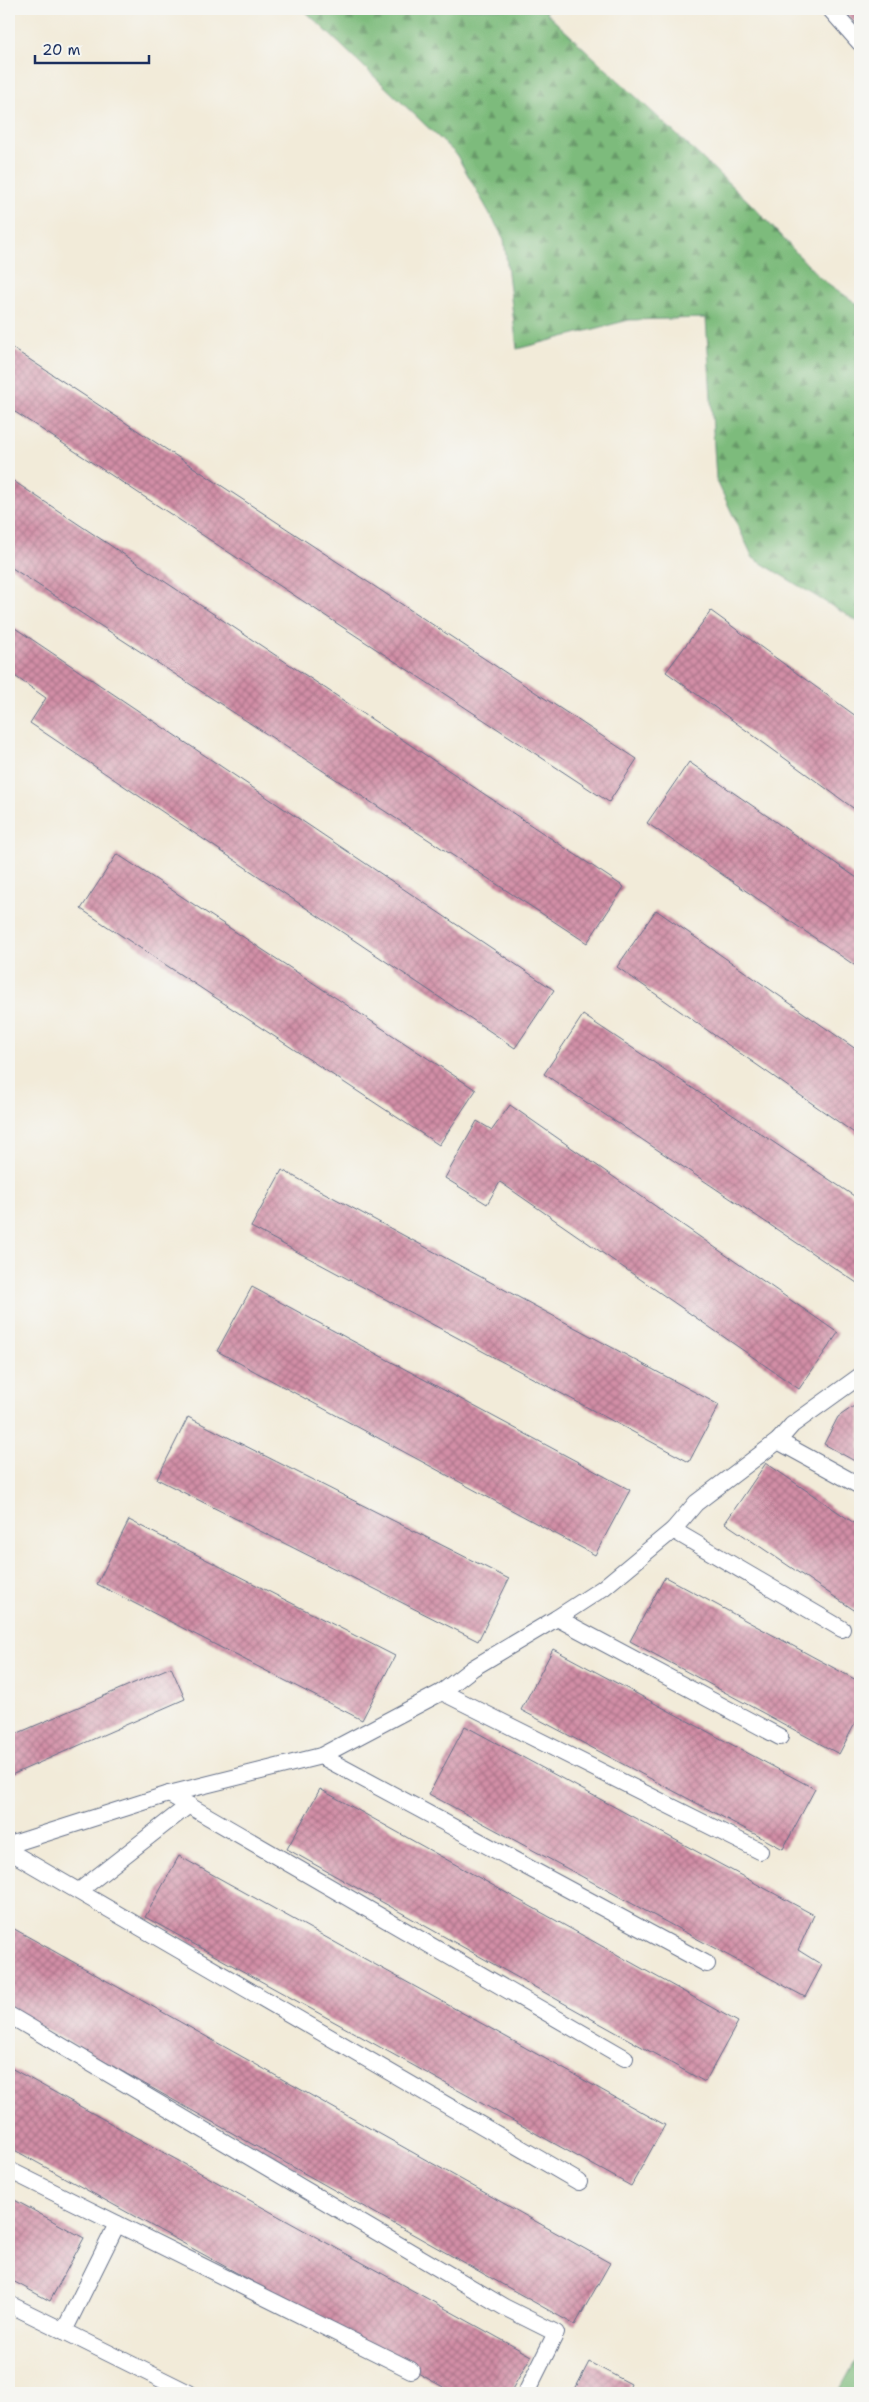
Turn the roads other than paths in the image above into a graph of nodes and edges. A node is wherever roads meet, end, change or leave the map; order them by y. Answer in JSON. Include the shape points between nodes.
{"nodes":[{"id":1,"x":830,"y":9,"type":"edge"},
{"id":2,"x":860,"y":43,"type":"edge"},
{"id":3,"x":860,"y":1376,"type":"edge"},
{"id":4,"x":778,"y":1441,"type":"junction"},
{"id":5,"x":860,"y":1486,"type":"edge"},
{"id":6,"x":674,"y":1530,"type":"junction"},
{"id":7,"x":557,"y":1618,"type":"junction"},
{"id":8,"x":842,"y":1629,"type":"dead end"},
{"id":9,"x":442,"y":1692,"type":"junction"},
{"id":10,"x":780,"y":1737,"type":"dead end"},
{"id":11,"x":321,"y":1756,"type":"junction"},
{"id":12,"x":170,"y":1794,"type":"junction"},
{"id":13,"x":189,"y":1805,"type":"junction"},
{"id":14,"x":9,"y":1844,"type":"edge"},
{"id":15,"x":9,"y":1851,"type":"edge"},
{"id":16,"x":760,"y":1851,"type":"dead end"},
{"id":17,"x":79,"y":1891,"type":"junction"},
{"id":18,"x":707,"y":1964,"type":"dead end"},
{"id":19,"x":9,"y":2015,"type":"edge"},
{"id":20,"x":625,"y":2058,"type":"dead end"},
{"id":21,"x":9,"y":2170,"type":"edge"},
{"id":22,"x":579,"y":2182,"type":"dead end"},
{"id":23,"x":117,"y":2224,"type":"junction"},
{"id":24,"x":9,"y":2304,"type":"edge"},
{"id":25,"x":64,"y":2331,"type":"junction"},
{"id":26,"x":411,"y":2370,"type":"dead end"},
{"id":27,"x":189,"y":2393,"type":"edge"},
{"id":28,"x":526,"y":2393,"type":"edge"}],
"edges":[{"from":1,"to":2,"type":"lane"},
{"from":3,"to":4,"type":"lane","via":[[792,1425]]},
{"from":4,"to":5,"type":"lane"},
{"from":4,"to":6,"type":"lane","via":[[696,1503]]},
{"from":6,"to":7,"type":"lane","via":[[603,1588]]},
{"from":6,"to":8,"type":"lane"},
{"from":7,"to":9,"type":"lane","via":[[473,1668]]},
{"from":7,"to":10,"type":"lane"},
{"from":9,"to":11,"type":"lane"},
{"from":9,"to":16,"type":"lane"},
{"from":11,"to":12,"type":"lane"},
{"from":11,"to":18,"type":"lane"},
{"from":12,"to":13,"type":"lane"},
{"from":12,"to":14,"type":"lane"},
{"from":13,"to":17,"type":"lane"},
{"from":13,"to":20,"type":"lane"},
{"from":15,"to":17,"type":"lane"},
{"from":17,"to":22,"type":"lane"},
{"from":19,"to":28,"type":"lane","via":[[504,2307],[556,2333]]},
{"from":21,"to":23,"type":"lane"},
{"from":23,"to":25,"type":"lane"},
{"from":23,"to":26,"type":"lane"},
{"from":24,"to":25,"type":"lane"},
{"from":25,"to":27,"type":"lane"}]}
